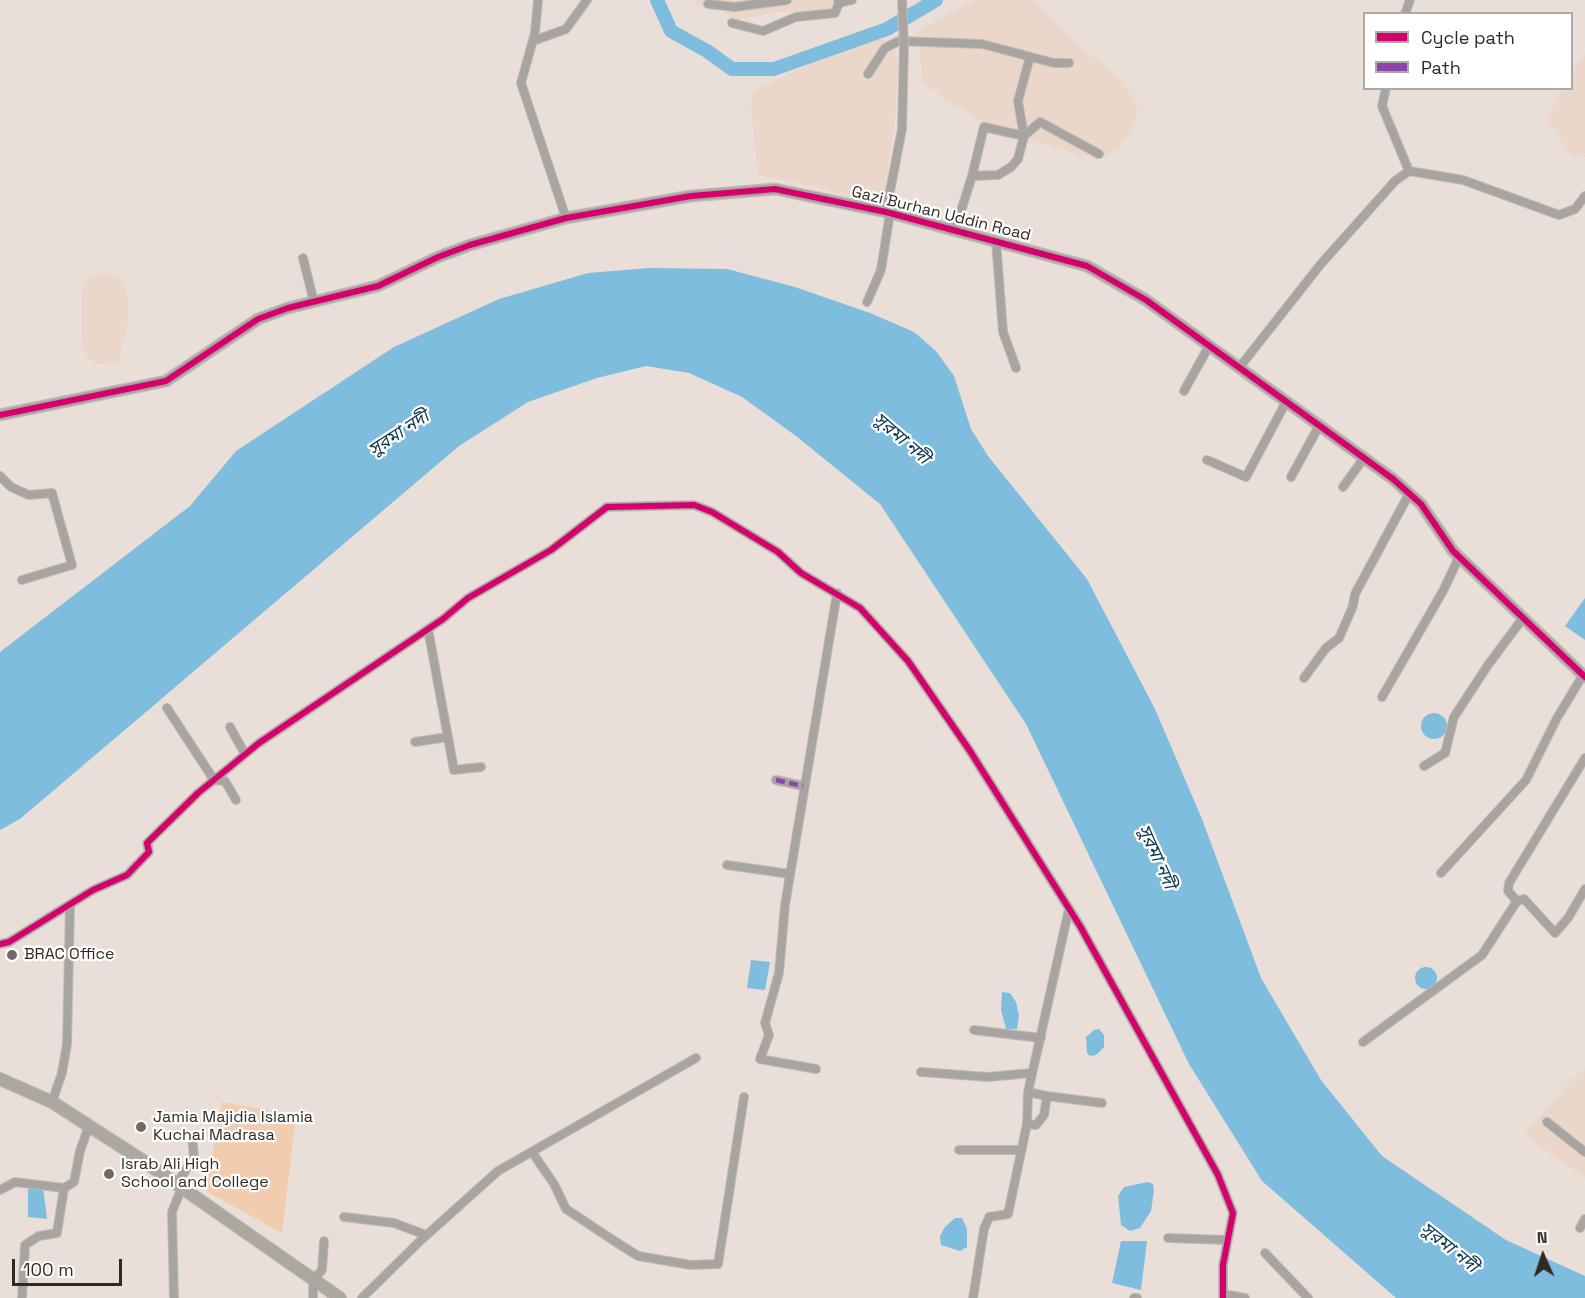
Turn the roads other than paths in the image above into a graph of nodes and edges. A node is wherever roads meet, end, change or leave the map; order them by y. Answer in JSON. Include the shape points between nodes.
{"nodes":[{"id":1,"x":538,"y":0,"type":"edge"},
{"id":2,"x":587,"y":0,"type":"edge"},
{"id":3,"x":787,"y":0,"type":"edge"},
{"id":4,"x":852,"y":0,"type":"edge"},
{"id":5,"x":902,"y":0,"type":"edge"},
{"id":6,"x":839,"y":2,"type":"edge"},
{"id":7,"x":708,"y":4,"type":"dead end"},
{"id":8,"x":732,"y":23,"type":"dead end"},
{"id":9,"x":533,"y":41,"type":"junction"},
{"id":10,"x":1030,"y":57,"type":"junction"},
{"id":11,"x":1069,"y":63,"type":"dead end"},
{"id":12,"x":868,"y":74,"type":"dead end"},
{"id":13,"x":1386,"y":90,"type":"edge"},
{"id":14,"x":1024,"y":136,"type":"junction"},
{"id":15,"x":1099,"y":154,"type":"dead end"},
{"id":16,"x":1409,"y":171,"type":"junction"},
{"id":17,"x":972,"y":176,"type":"junction"},
{"id":18,"x":1585,"y":196,"type":"edge"},
{"id":19,"x":888,"y":212,"type":"junction"},
{"id":20,"x":566,"y":218,"type":"junction"},
{"id":21,"x":955,"y":230,"type":"junction"},
{"id":22,"x":996,"y":241,"type":"junction"},
{"id":23,"x":303,"y":258,"type":"dead end"},
{"id":24,"x":867,"y":302,"type":"dead end"},
{"id":25,"x":314,"y":303,"type":"junction"},
{"id":26,"x":1209,"y":346,"type":"junction"},
{"id":27,"x":1016,"y":368,"type":"dead end"},
{"id":28,"x":1239,"y":368,"type":"junction"},
{"id":29,"x":1184,"y":391,"type":"dead end"},
{"id":30,"x":1286,"y":402,"type":"junction"},
{"id":31,"x":0,"y":415,"type":"edge"},
{"id":32,"x":1319,"y":426,"type":"junction"},
{"id":33,"x":1364,"y":458,"type":"junction"},
{"id":34,"x":1207,"y":460,"type":"dead end"},
{"id":35,"x":0,"y":476,"type":"edge"},
{"id":36,"x":1291,"y":477,"type":"dead end"},
{"id":37,"x":1343,"y":487,"type":"dead end"},
{"id":38,"x":1409,"y":494,"type":"junction"},
{"id":39,"x":1456,"y":553,"type":"junction"},
{"id":40,"x":22,"y":580,"type":"dead end"},
{"id":41,"x":837,"y":593,"type":"junction"},
{"id":42,"x":1523,"y":618,"type":"junction"},
{"id":43,"x":428,"y":628,"type":"junction"},
{"id":44,"x":1584,"y":676,"type":"edge"},
{"id":45,"x":1304,"y":678,"type":"dead end"},
{"id":46,"x":1382,"y":697,"type":"dead end"},
{"id":47,"x":167,"y":708,"type":"dead end"},
{"id":48,"x":230,"y":727,"type":"dead end"},
{"id":49,"x":448,"y":737,"type":"junction"},
{"id":50,"x":416,"y":742,"type":"dead end"},
{"id":51,"x":245,"y":754,"type":"junction"},
{"id":52,"x":1585,"y":758,"type":"edge"},
{"id":53,"x":1425,"y":766,"type":"dead end"},
{"id":54,"x":481,"y":767,"type":"dead end"},
{"id":55,"x":214,"y":780,"type":"junction"},
{"id":56,"x":776,"y":780,"type":"dead end"},
{"id":57,"x":803,"y":786,"type":"junction"},
{"id":58,"x":236,"y":800,"type":"dead end"},
{"id":59,"x":727,"y":865,"type":"dead end"},
{"id":60,"x":1441,"y":873,"type":"dead end"},
{"id":61,"x":790,"y":874,"type":"junction"},
{"id":62,"x":1585,"y":889,"type":"edge"},
{"id":63,"x":1517,"y":901,"type":"junction"},
{"id":64,"x":70,"y":905,"type":"junction"},
{"id":65,"x":1069,"y":909,"type":"junction"},
{"id":66,"x":0,"y":944,"type":"edge"},
{"id":67,"x":974,"y":1030,"type":"dead end"},
{"id":68,"x":1041,"y":1038,"type":"junction"},
{"id":69,"x":1363,"y":1042,"type":"dead end"},
{"id":70,"x":696,"y":1058,"type":"dead end"},
{"id":71,"x":816,"y":1070,"type":"dead end"},
{"id":72,"x":921,"y":1072,"type":"dead end"},
{"id":73,"x":1030,"y":1074,"type":"junction"},
{"id":74,"x":0,"y":1079,"type":"edge"},
{"id":75,"x":0,"y":1084,"type":"edge"},
{"id":76,"x":1028,"y":1092,"type":"junction"},
{"id":77,"x":1047,"y":1096,"type":"junction"},
{"id":78,"x":744,"y":1097,"type":"dead end"},
{"id":79,"x":51,"y":1102,"type":"junction"},
{"id":80,"x":1102,"y":1103,"type":"dead end"},
{"id":81,"x":1547,"y":1122,"type":"dead end"},
{"id":82,"x":1027,"y":1124,"type":"junction"},
{"id":83,"x":87,"y":1131,"type":"junction"},
{"id":84,"x":192,"y":1136,"type":"dead end"},
{"id":85,"x":959,"y":1150,"type":"dead end"},
{"id":86,"x":1022,"y":1150,"type":"junction"},
{"id":87,"x":531,"y":1152,"type":"junction"},
{"id":88,"x":1585,"y":1152,"type":"edge"},
{"id":89,"x":64,"y":1188,"type":"junction"},
{"id":90,"x":179,"y":1188,"type":"junction"},
{"id":91,"x":0,"y":1190,"type":"edge"},
{"id":92,"x":344,"y":1217,"type":"dead end"},
{"id":93,"x":1585,"y":1219,"type":"edge"},
{"id":94,"x":1580,"y":1228,"type":"dead end"},
{"id":95,"x":426,"y":1235,"type":"junction"},
{"id":96,"x":1168,"y":1238,"type":"dead end"},
{"id":97,"x":1227,"y":1239,"type":"junction"},
{"id":98,"x":324,"y":1240,"type":"dead end"},
{"id":99,"x":1265,"y":1253,"type":"dead end"},
{"id":100,"x":313,"y":1287,"type":"edge"},
{"id":101,"x":1223,"y":1296,"type":"edge"},
{"id":102,"x":22,"y":1298,"type":"edge"},
{"id":103,"x":174,"y":1298,"type":"edge"},
{"id":104,"x":332,"y":1298,"type":"edge"},
{"id":105,"x":340,"y":1298,"type":"edge"},
{"id":106,"x":362,"y":1298,"type":"edge"},
{"id":107,"x":973,"y":1298,"type":"edge"},
{"id":108,"x":1245,"y":1298,"type":"edge"},
{"id":109,"x":1308,"y":1298,"type":"edge"}],
"edges":[{"from":1,"to":9,"type":"street"},
{"from":2,"to":9,"type":"street","via":[[566,29]]},
{"from":3,"to":7,"type":"street","via":[[735,7]]},
{"from":4,"to":6,"type":"street"},
{"from":5,"to":19,"type":"street","bridge":true,"via":[[902,129]]},
{"from":6,"to":8,"type":"street","via":[[835,13],[796,16],[763,30]]},
{"from":9,"to":20,"type":"street","via":[[521,83]]},
{"from":10,"to":11,"type":"street"},
{"from":10,"to":12,"type":"street","via":[[982,44],[899,41],[885,48]]},
{"from":10,"to":14,"type":"street","via":[[1018,101]]},
{"from":13,"to":16,"type":"street","via":[[1382,106]]},
{"from":14,"to":15,"type":"street","via":[[1040,122],[1045,123]]},
{"from":14,"to":17,"type":"street","via":[[1018,159],[1011,167],[998,175]]},
{"from":14,"to":17,"type":"street","via":[[984,127]]},
{"from":16,"to":18,"type":"street","via":[[1463,180],[1559,215],[1575,209]]},
{"from":16,"to":28,"type":"street","via":[[1395,181],[1320,265]]},
{"from":17,"to":21,"type":"street"},
{"from":19,"to":20,"type":"street","name":"Gazi Burhan Uddin Road","via":[[776,189],[691,196]]},
{"from":19,"to":21,"type":"street","name":"Gazi Burhan Uddin Road"},
{"from":19,"to":24,"type":"street","via":[[881,270]]},
{"from":20,"to":25,"type":"street","name":"Gazi Burhan Uddin Road","via":[[438,257],[378,286]]},
{"from":21,"to":22,"type":"street","name":"Gazi Burhan Uddin Road"},
{"from":22,"to":26,"type":"street","name":"Gazi Burhan Uddin Road","via":[[1087,266],[1146,300]]},
{"from":22,"to":27,"type":"street","via":[[1003,332]]},
{"from":23,"to":25,"type":"street"},
{"from":25,"to":31,"type":"street","name":"Gazi Burhan Uddin Road","via":[[258,319],[166,381]]},
{"from":26,"to":28,"type":"street","name":"Gazi Burhan Uddin Road"},
{"from":26,"to":29,"type":"street"},
{"from":28,"to":30,"type":"street","name":"Gazi Burhan Uddin Road"},
{"from":30,"to":32,"type":"street","name":"Gazi Burhan Uddin Road"},
{"from":30,"to":34,"type":"street","via":[[1246,477]]},
{"from":32,"to":33,"type":"street","name":"Gazi Burhan Uddin Road"},
{"from":32,"to":36,"type":"street"},
{"from":33,"to":37,"type":"street"},
{"from":33,"to":38,"type":"street","name":"Gazi Burhan Uddin Road"},
{"from":35,"to":40,"type":"street","via":[[11,487],[29,495],[52,493],[72,565]]},
{"from":38,"to":39,"type":"street","name":"Gazi Burhan Uddin Road"},
{"from":38,"to":45,"type":"street","via":[[1355,594],[1339,638],[1326,648]]},
{"from":39,"to":42,"type":"street","name":"Gazi Burhan Uddin Road"},
{"from":39,"to":46,"type":"street","via":[[1458,558],[1443,591]]},
{"from":41,"to":43,"type":"street","via":[[801,573],[762,542],[694,505],[607,507],[550,550],[468,598]]},
{"from":41,"to":57,"type":"street"},
{"from":41,"to":65,"type":"street","via":[[860,608],[908,661]]},
{"from":42,"to":44,"type":"street","name":"Gazi Burhan Uddin Road"},
{"from":42,"to":53,"type":"street","via":[[1454,717],[1444,753]]},
{"from":43,"to":49,"type":"street"},
{"from":43,"to":51,"type":"street"},
{"from":44,"to":60,"type":"street","via":[[1557,718],[1526,780]]},
{"from":47,"to":55,"type":"street"},
{"from":48,"to":51,"type":"street"},
{"from":49,"to":50,"type":"street"},
{"from":49,"to":54,"type":"street","via":[[454,770]]},
{"from":51,"to":55,"type":"street"},
{"from":52,"to":63,"type":"street","via":[[1509,883],[1508,891]]},
{"from":55,"to":58,"type":"street","via":[[225,781]]},
{"from":55,"to":64,"type":"street","via":[[147,843],[149,852],[127,875]]},
{"from":56,"to":57,"type":"street"},
{"from":57,"to":61,"type":"street"},
{"from":59,"to":61,"type":"street"},
{"from":61,"to":71,"type":"street","via":[[779,973],[765,1023],[769,1035],[760,1059]]},
{"from":62,"to":63,"type":"street","via":[[1555,933],[1524,899]]},
{"from":63,"to":69,"type":"street","via":[[1482,956]]},
{"from":64,"to":66,"type":"street"},
{"from":64,"to":79,"type":"street","via":[[66,1044],[62,1073]]},
{"from":65,"to":68,"type":"street"},
{"from":65,"to":97,"type":"street","via":[[1218,1175],[1232,1208]]},
{"from":67,"to":68,"type":"street"},
{"from":68,"to":73,"type":"street"},
{"from":70,"to":87,"type":"street"},
{"from":72,"to":73,"type":"street","via":[[988,1077]]},
{"from":73,"to":76,"type":"street"},
{"from":74,"to":79,"type":"main road"},
{"from":75,"to":83,"type":"main road","via":[[49,1107]]},
{"from":76,"to":77,"type":"street"},
{"from":76,"to":82,"type":"street"},
{"from":77,"to":80,"type":"street"},
{"from":77,"to":82,"type":"street","via":[[1044,1115],[1036,1125]]},
{"from":78,"to":87,"type":"street","via":[[718,1264],[705,1266],[638,1256],[566,1209]]},
{"from":79,"to":90,"type":"main road"},
{"from":81,"to":88,"type":"street"},
{"from":82,"to":86,"type":"street"},
{"from":83,"to":89,"type":"street","via":[[74,1182]]},
{"from":83,"to":90,"type":"main road"},
{"from":84,"to":90,"type":"street","via":[[194,1157]]},
{"from":85,"to":86,"type":"street"},
{"from":86,"to":107,"type":"street","via":[[1008,1214],[989,1217],[984,1229]]},
{"from":87,"to":95,"type":"street","via":[[498,1171]]},
{"from":89,"to":91,"type":"street","via":[[15,1182]]},
{"from":89,"to":102,"type":"street","via":[[57,1233],[39,1236],[25,1245]]},
{"from":90,"to":100,"type":"main road"},
{"from":90,"to":103,"type":"street","via":[[172,1212]]},
{"from":92,"to":95,"type":"street","via":[[394,1223]]},
{"from":93,"to":94,"type":"street"},
{"from":95,"to":106,"type":"street"},
{"from":96,"to":97,"type":"street"},
{"from":97,"to":101,"type":"street"},
{"from":98,"to":100,"type":"street","via":[[322,1270]]},
{"from":99,"to":109,"type":"street"},
{"from":100,"to":104,"type":"main road"},
{"from":100,"to":105,"type":"main road"},
{"from":101,"to":108,"type":"street"}]}
